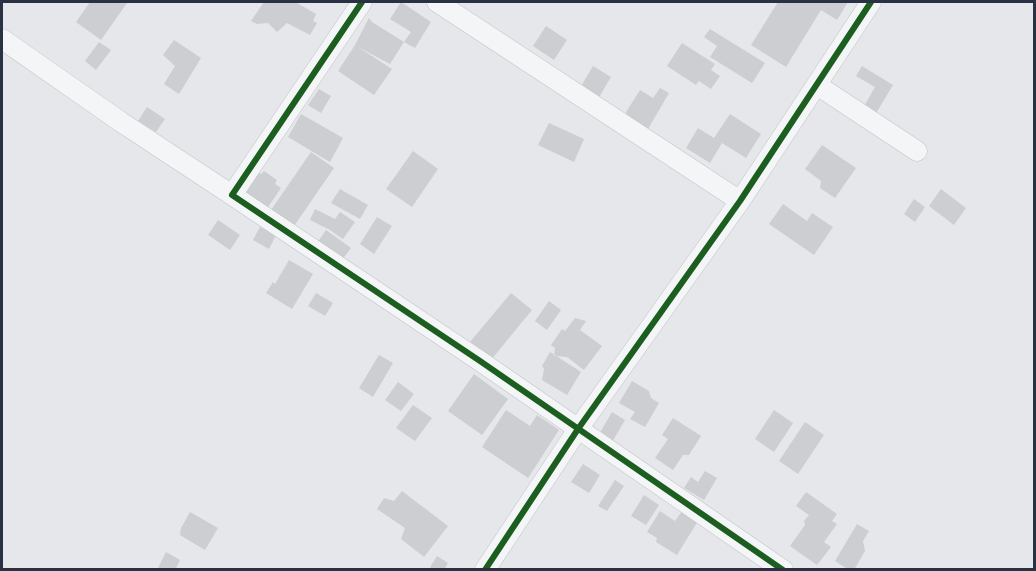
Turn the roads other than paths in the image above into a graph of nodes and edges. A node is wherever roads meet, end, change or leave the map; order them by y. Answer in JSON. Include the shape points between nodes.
{"nodes":[{"id":1,"x":362,"y":2,"type":"edge"},
{"id":2,"x":438,"y":2,"type":"edge"},
{"id":3,"x":871,"y":2,"type":"edge"},
{"id":4,"x":2,"y":39,"type":"edge"},
{"id":5,"x":817,"y":85,"type":"junction"},
{"id":6,"x":917,"y":151,"type":"dead end"},
{"id":7,"x":232,"y":195,"type":"junction"},
{"id":8,"x":740,"y":201,"type":"junction"},
{"id":9,"x":578,"y":429,"type":"junction"},
{"id":10,"x":492,"y":564,"type":"edge"},
{"id":11,"x":783,"y":570,"type":"edge"}],
"edges":[{"from":1,"to":7,"type":"street"},
{"from":2,"to":8,"type":"street"},
{"from":3,"to":5,"type":"street"},
{"from":4,"to":7,"type":"street"},
{"from":5,"to":6,"type":"street"},
{"from":5,"to":8,"type":"street"},
{"from":7,"to":9,"type":"street"},
{"from":8,"to":9,"type":"street"},
{"from":9,"to":10,"type":"street"},
{"from":9,"to":11,"type":"street"}]}
